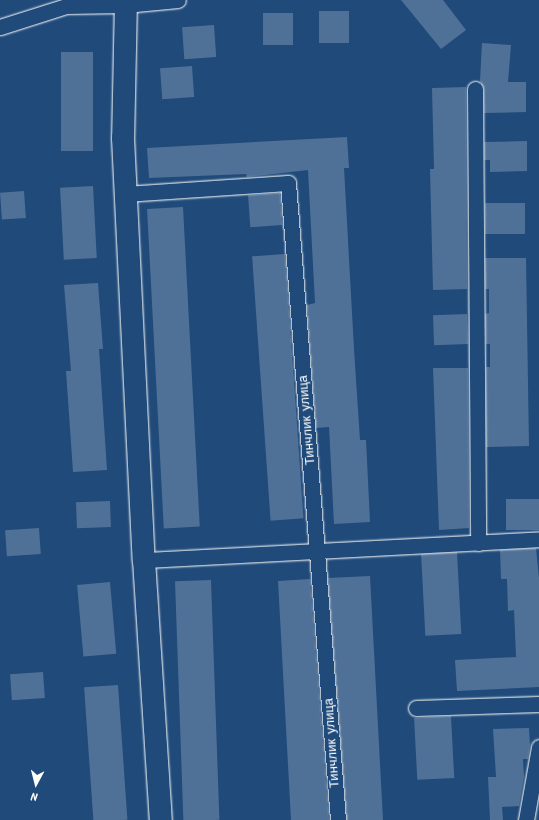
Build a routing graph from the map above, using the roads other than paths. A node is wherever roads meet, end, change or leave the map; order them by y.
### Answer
1 (178, 0) edge
2 (125, 3) edge
3 (0, 27) edge
4 (475, 89) dead end
5 (125, 194) junction
6 (539, 539) edge
7 (478, 543) junction
8 (319, 550) junction
9 (144, 560) junction
10 (539, 704) edge
11 (416, 708) dead end
12 (539, 747) edge
13 (161, 820) edge
14 (338, 820) edge
15 (526, 820) edge

1 - 2 street
2 - 3 street
2 - 5 main road
4 - 7 street
5 - 8 street, Тинчлик улица
5 - 9 main road
6 - 7 street
7 - 8 street
8 - 9 street
8 - 14 street, Тинчлик улица
9 - 13 main road
10 - 11 street
12 - 15 street

